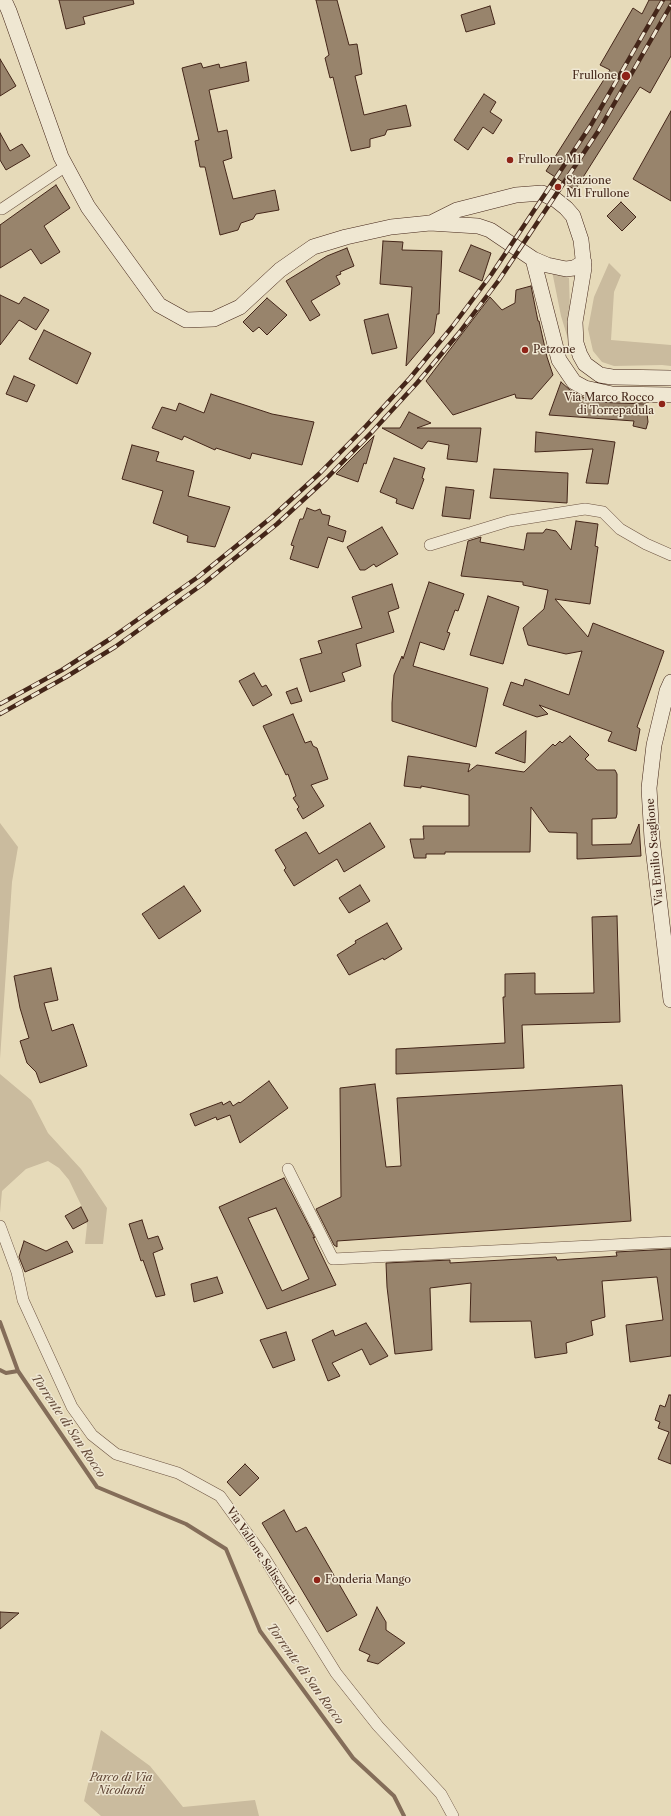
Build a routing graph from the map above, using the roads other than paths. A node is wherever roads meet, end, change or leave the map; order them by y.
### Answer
1 (4, 0) edge
2 (66, 166) junction
3 (0, 209) edge
4 (430, 223) junction
5 (533, 259) junction
6 (584, 262) junction
7 (671, 378) edge
8 (671, 395) edge
9 (430, 545) dead end
10 (671, 555) edge
11 (671, 682) edge
12 (671, 1000) edge
13 (288, 1169) dead end
14 (0, 1226) edge
15 (671, 1242) edge
16 (453, 1816) edge

1 - 2 main road
2 - 3 street
2 - 4 main road
4 - 5 main road
4 - 6 main road
5 - 6 main road
5 - 8 main road
6 - 7 main road
9 - 10 street
11 - 12 main road, Via Emilio Scaglione
13 - 15 street
14 - 16 street, Via Vallone Saliscendi

